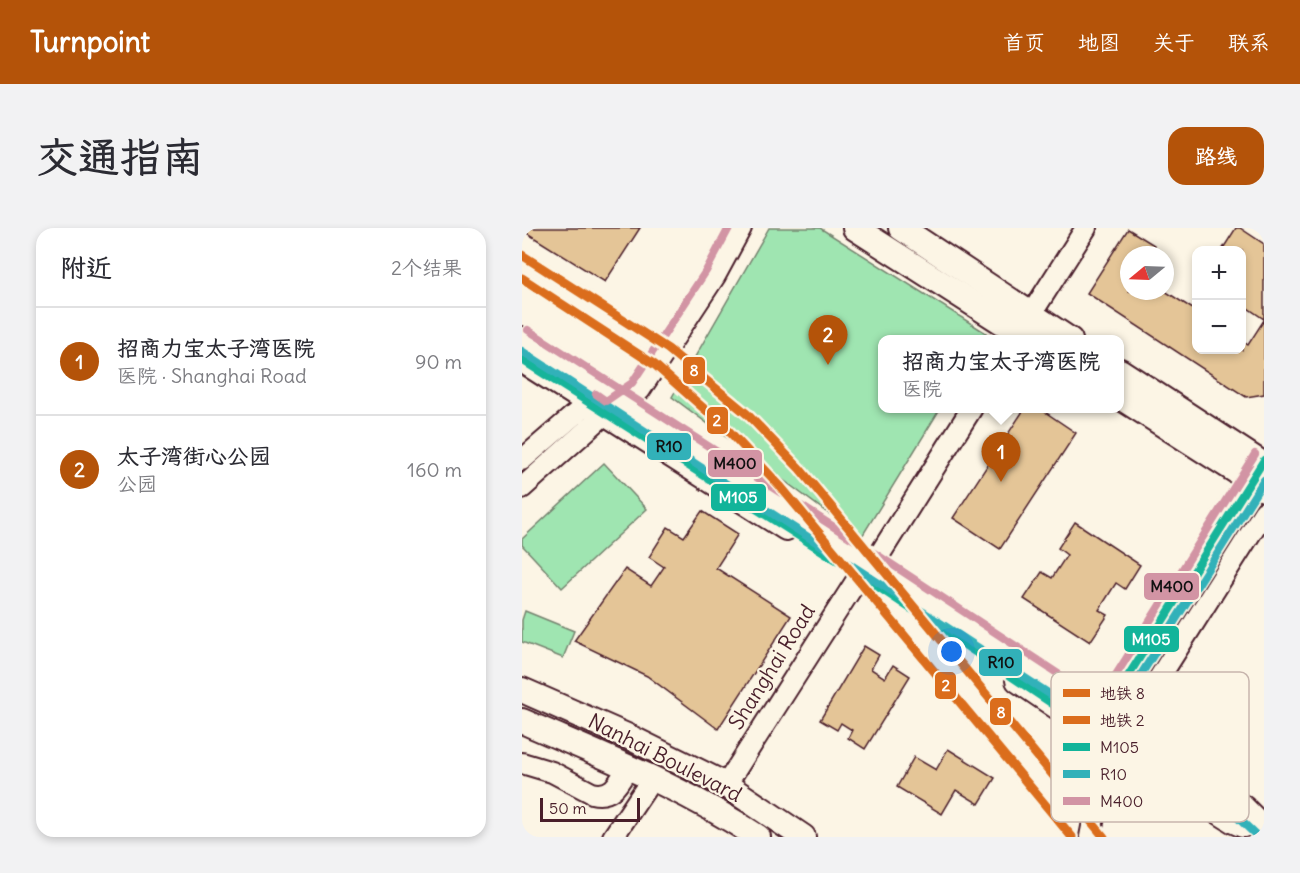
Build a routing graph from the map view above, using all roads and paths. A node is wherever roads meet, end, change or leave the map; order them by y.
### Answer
1 (741, 228) edge
2 (855, 228) edge
3 (900, 228) edge
4 (1086, 228) edge
5 (1024, 332) edge
6 (1044, 335) edge
7 (522, 339) edge
8 (522, 360) edge
9 (1124, 375) edge
10 (1124, 400) edge
11 (606, 406) junction
12 (969, 413) edge
13 (522, 460) edge
14 (1261, 472) edge
15 (522, 488) edge
16 (1264, 512) edge
17 (866, 570) junction
18 (1131, 672) edge
19 (1163, 672) edge
20 (522, 690) edge
21 (1051, 692) edge
22 (522, 721) edge
23 (522, 763) edge
24 (628, 767) junction
25 (652, 779) junction
26 (726, 785) junction
27 (1249, 815) edge
28 (1093, 822) edge
29 (1264, 831) edge
30 (613, 837) edge
31 (758, 837) edge
32 (803, 837) edge
33 (1090, 837) edge

1 - 11 street
2 - 5 main road
3 - 5 main road
4 - 5 street
5 - 6 main road
7 - 11 main road
8 - 11 main road
9 - 14 main road
10 - 14 main road
11 - 13 street
11 - 15 street
11 - 17 main road
12 - 17 street, Shanghai Road
14 - 18 street
16 - 19 street
17 - 21 main road
17 - 26 street, Shanghai Road
20 - 26 main road, Nanhai Boulevard
22 - 24 main road, Nanhai Boulevard
23 - 24 street
24 - 25 main road, Nanhai Boulevard
25 - 30 street
25 - 31 main road, Nanhai Boulevard
26 - 32 main road, Nanhai Boulevard
27 - 29 main road
28 - 33 street

